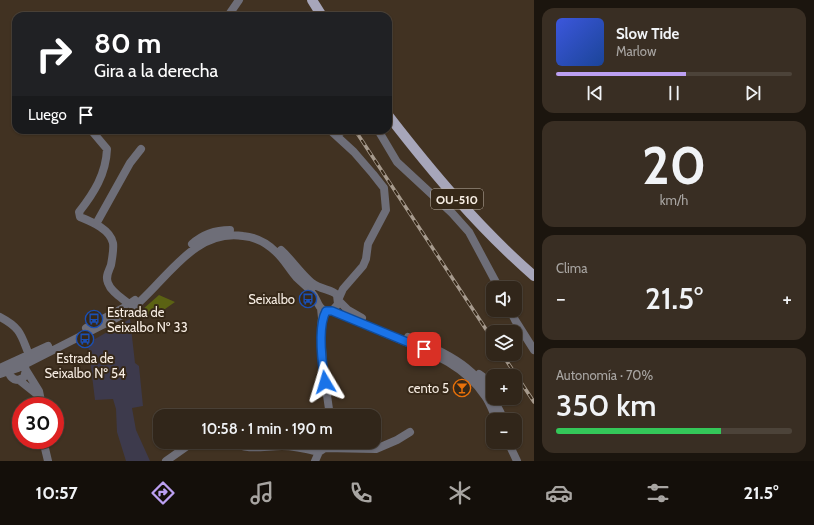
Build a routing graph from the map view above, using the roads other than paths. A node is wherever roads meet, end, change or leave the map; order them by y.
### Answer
1 (239, 0) edge
2 (312, 0) edge
3 (231, 12) edge
4 (320, 12) edge
5 (392, 120) edge
6 (94, 134) edge
7 (340, 134) edge
8 (380, 134) edge
9 (141, 149) dead end
10 (96, 224) junction
11 (534, 276) edge
12 (495, 281) edge
13 (343, 288) junction
14 (329, 291) junction
15 (339, 300) junction
16 (127, 305) junction
17 (324, 310) junction
18 (0, 317) edge
19 (514, 317) edge
20 (98, 328) junction
21 (534, 350) edge
22 (28, 356) junction
23 (446, 360) junction
24 (23, 366) junction
25 (0, 368) edge
26 (0, 374) edge
27 (13, 375) junction
28 (0, 377) edge
29 (486, 384) edge
30 (486, 385) edge
31 (40, 396) joint
32 (329, 409) edge
33 (493, 413) edge
34 (410, 432) dead end
35 (381, 447) edge
36 (45, 449) edge
37 (183, 449) edge
38 (322, 449) edge
39 (511, 449) edge
40 (517, 449) edge
41 (48, 461) edge
42 (166, 461) edge
43 (315, 461) edge
44 (517, 461) edge
45 (522, 461) edge

1 - 3 street
2 - 4 main road
5 - 11 main road, OU-510
6 - 10 street
7 - 13 street
8 - 12 street
9 - 10 street
10 - 16 street
13 - 14 street
13 - 15 street
14 - 15 street
14 - 16 street
14 - 17 street
15 - 17 street
15 - 29 street
16 - 20 street
16 - 22 street
17 - 20 street
17 - 23 street
17 - 32 street
18 - 22 street
19 - 21 street
20 - 24 street
22 - 24 street
22 - 25 street
23 - 30 street
23 - 33 street
24 - 27 street
24 - 27 street
24 - 31 street
25 - 27 street
26 - 27 street
27 - 28 street
27 - 31 street
34 - 35 street
36 - 41 street
37 - 42 street
38 - 43 street
39 - 44 street
40 - 45 street

